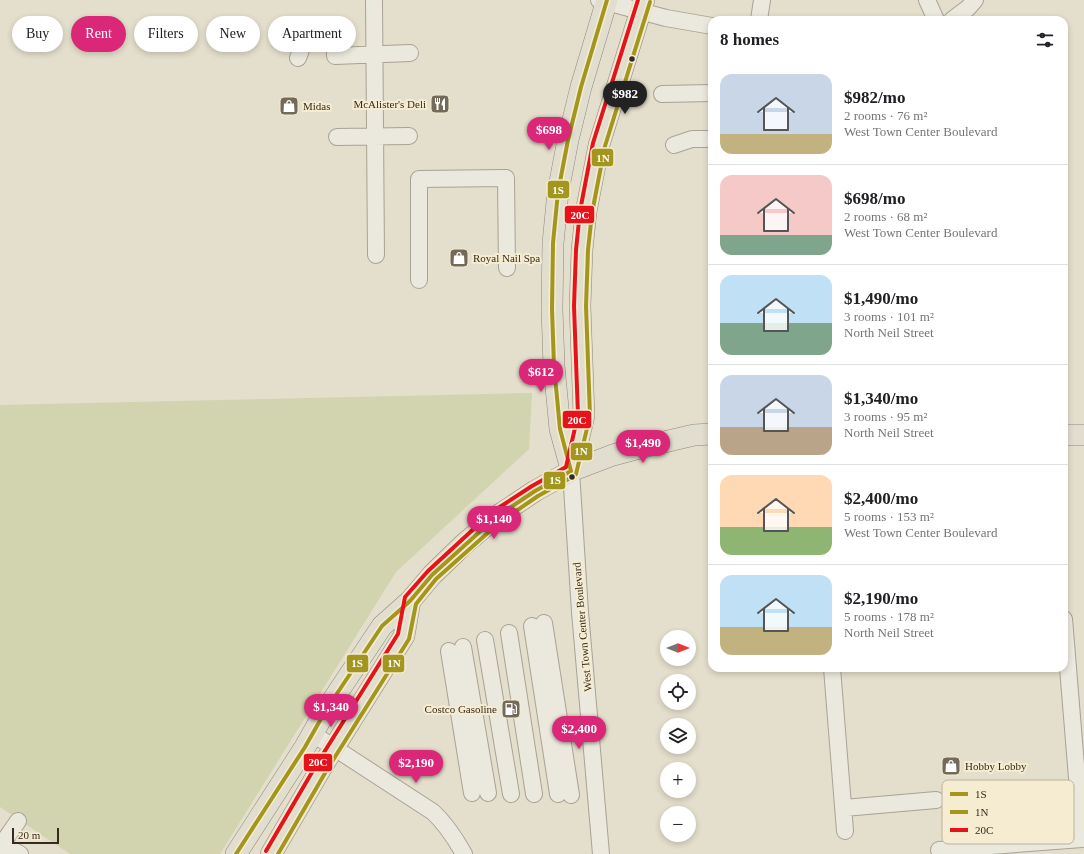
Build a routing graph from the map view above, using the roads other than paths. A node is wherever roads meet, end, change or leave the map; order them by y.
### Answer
1 (374, 0) edge
2 (762, 0) edge
3 (927, 0) edge
4 (975, 0) edge
5 (604, 1) edge
6 (642, 6) edge
7 (760, 16) edge
8 (934, 16) edge
9 (957, 16) edge
10 (708, 25) edge
11 (410, 53) dead end
12 (374, 54) junction
13 (298, 58) dead end
14 (708, 93) edge
15 (662, 94) dead end
16 (375, 136) junction
17 (409, 136) dead end
18 (337, 137) dead end
19 (708, 139) edge
20 (674, 145) dead end
21 (376, 254) dead end
22 (507, 268) dead end
23 (419, 280) dead end
24 (708, 434) edge
25 (1068, 435) edge
26 (1084, 435) edge
27 (571, 471) junction
28 (410, 601) junction
29 (538, 624) dead end
30 (509, 633) dead end
31 (485, 640) dead end
32 (456, 649) dead end
33 (1068, 668) edge
34 (832, 672) edge
35 (313, 734) junction
36 (334, 747) junction
37 (480, 793) dead end
38 (511, 794) dead end
39 (534, 794) dead end
40 (564, 795) dead end
41 (936, 800) dead end
42 (844, 808) junction
43 (18, 821) dead end
44 (845, 831) dead end
45 (1074, 840) edge
46 (1017, 844) edge
47 (1, 846) edge
48 (939, 850) dead end
49 (20, 854) edge
50 (236, 854) edge
51 (271, 854) edge
52 (464, 854) edge
53 (601, 854) edge

1 - 12 street
2 - 7 street
3 - 8 street
4 - 9 street
5 - 6 street
5 - 27 main road, West Town Center Boulevard
6 - 10 street
6 - 27 main road, West Town Center Boulevard
11 - 12 street
12 - 13 street
12 - 16 street
14 - 15 street
16 - 17 street
16 - 18 street
16 - 21 street
19 - 20 street
22 - 23 street
24 - 27 main road
25 - 26 main road
27 - 28 main road
27 - 53 street, West Town Center Boulevard
28 - 35 main road
28 - 36 main road
29 - 40 street
30 - 39 street
31 - 38 street
32 - 37 street
33 - 45 street
34 - 42 street
35 - 36 street
35 - 50 main road
36 - 51 main road
36 - 52 street
41 - 42 street
42 - 44 street
43 - 47 street
46 - 48 street
47 - 49 street

